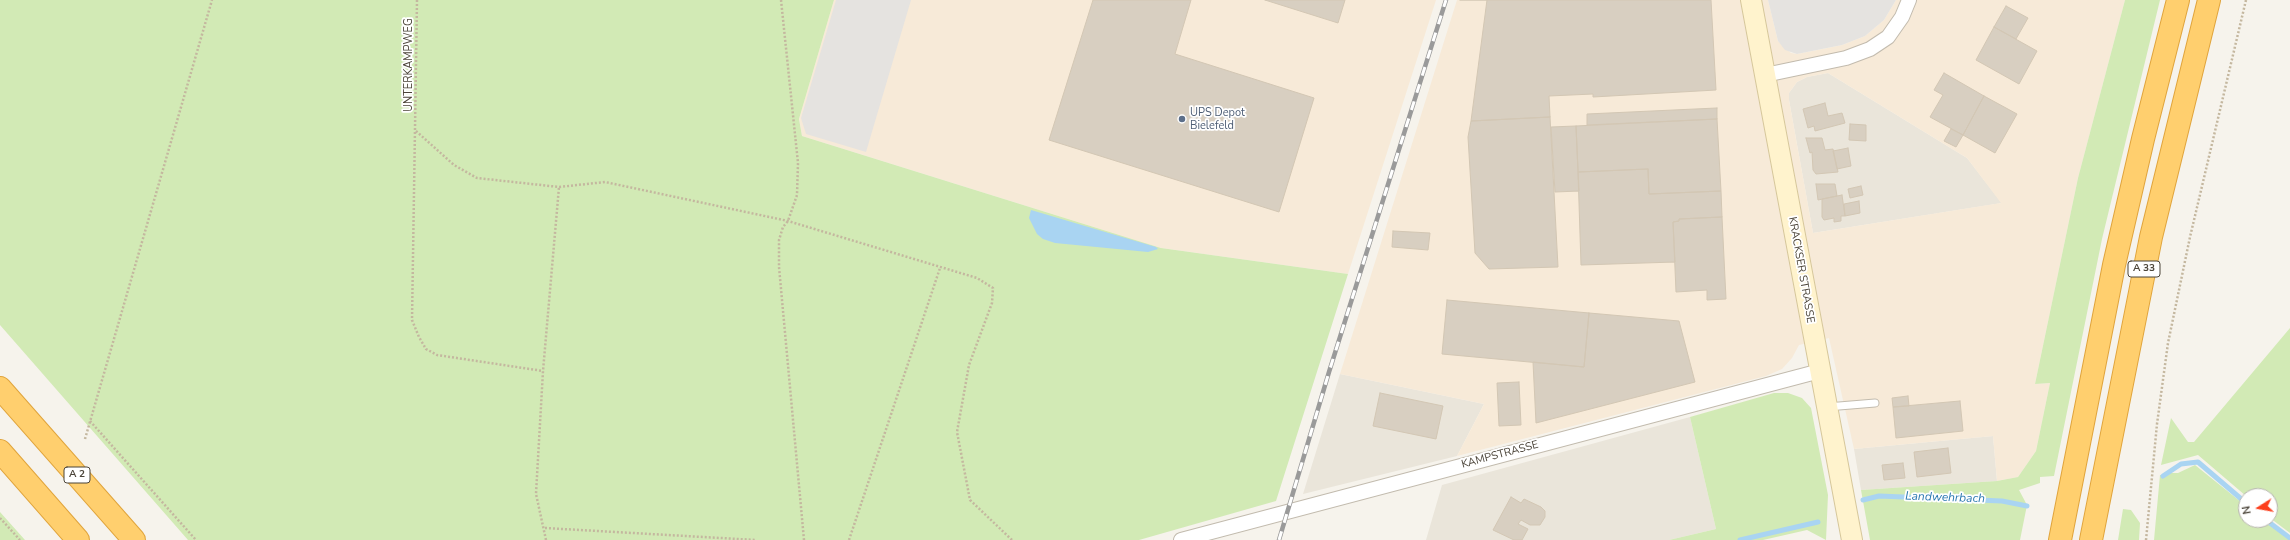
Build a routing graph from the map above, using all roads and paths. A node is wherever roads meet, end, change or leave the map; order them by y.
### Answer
1 (212, 0) edge
2 (417, 0) edge
3 (780, 0) edge
4 (1751, 0) edge
5 (1909, 0) edge
6 (2178, 0) edge
7 (2209, 0) edge
8 (2246, 0) edge
9 (1765, 75) junction
10 (416, 131) junction
11 (559, 187) junction
12 (788, 221) junction
13 (940, 268) junction
14 (543, 371) junction
15 (1820, 371) junction
16 (0, 388) edge
17 (1875, 402) dead end
18 (1827, 407) junction
19 (90, 421) junction
20 (85, 439) dead end
21 (0, 451) edge
22 (0, 518) edge
23 (545, 528) junction
24 (20, 540) edge
25 (78, 540) edge
26 (134, 540) edge
27 (196, 540) edge
28 (546, 540) edge
29 (756, 540) edge
30 (804, 540) edge
31 (849, 540) edge
32 (1012, 540) edge
33 (1181, 540) edge
34 (1852, 540) edge
35 (2060, 540) edge
36 (2091, 540) edge
37 (2146, 540) edge

1 - 19 path
2 - 10 path, UNTERKAMPWEG
3 - 12 path
4 - 9 street, KRACKSER STRASSE
5 - 9 street
6 - 35 highway, A 33
7 - 36 highway, A 33
8 - 37 path
9 - 15 street, KRACKSER STRASSE
10 - 11 path
10 - 14 path, UNTERKAMPWEG
11 - 12 path
11 - 14 path
12 - 13 path
12 - 30 path
13 - 31 path
13 - 32 path
14 - 23 path
15 - 18 street, KRACKSER STRASSE
15 - 33 street, KAMPSTRASSE
16 - 26 highway, A 2
17 - 18 lane
18 - 34 street, KRACKSER STRASSE
19 - 20 path
19 - 27 path
21 - 25 highway
22 - 24 path
23 - 28 path
23 - 29 path

